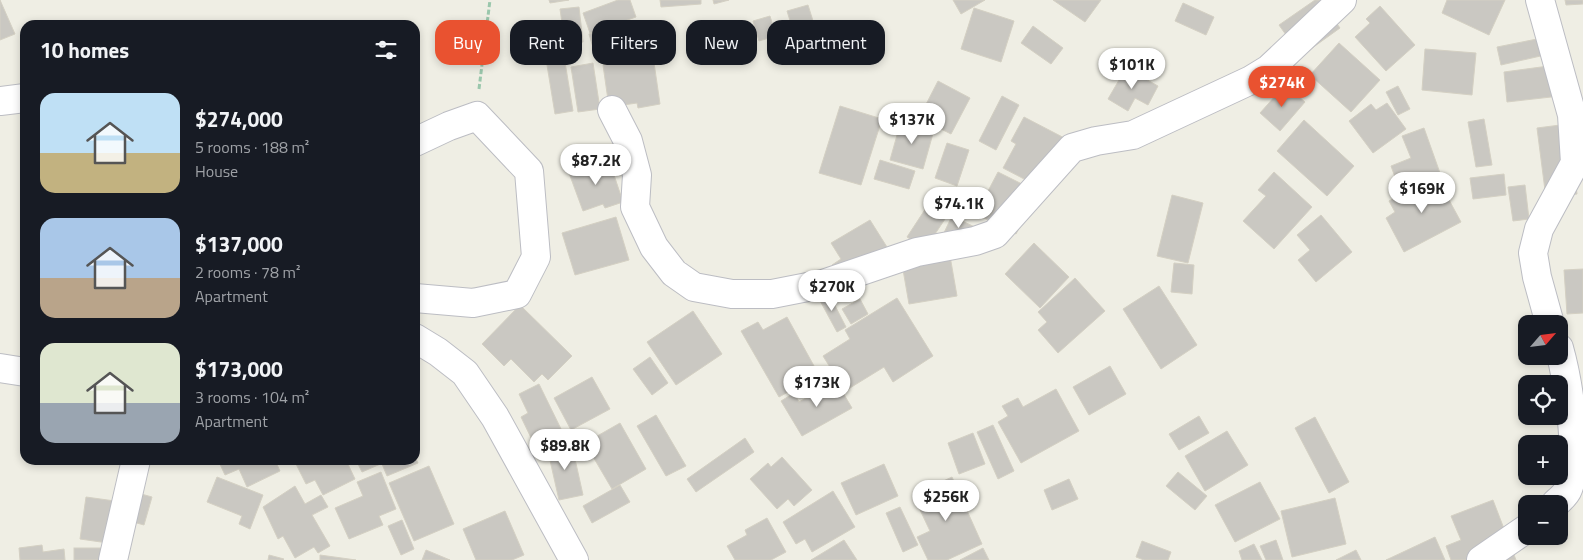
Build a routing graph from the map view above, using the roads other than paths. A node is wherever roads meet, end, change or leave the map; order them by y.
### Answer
1 (1342, 0) edge
2 (1540, 0) edge
3 (20, 99) edge
4 (0, 101) edge
5 (612, 110) dead end
6 (420, 140) edge
7 (420, 298) edge
8 (1548, 315) edge
9 (420, 341) edge
10 (1562, 365) edge
11 (0, 368) edge
12 (20, 371) edge
13 (135, 465) edge
14 (1564, 495) edge
15 (1518, 535) edge
16 (113, 560) edge
17 (574, 560) edge
18 (1481, 560) edge

1 - 5 street
2 - 8 street
3 - 4 street
6 - 7 street
9 - 17 street
10 - 14 street
11 - 12 street
13 - 16 street
15 - 18 street

